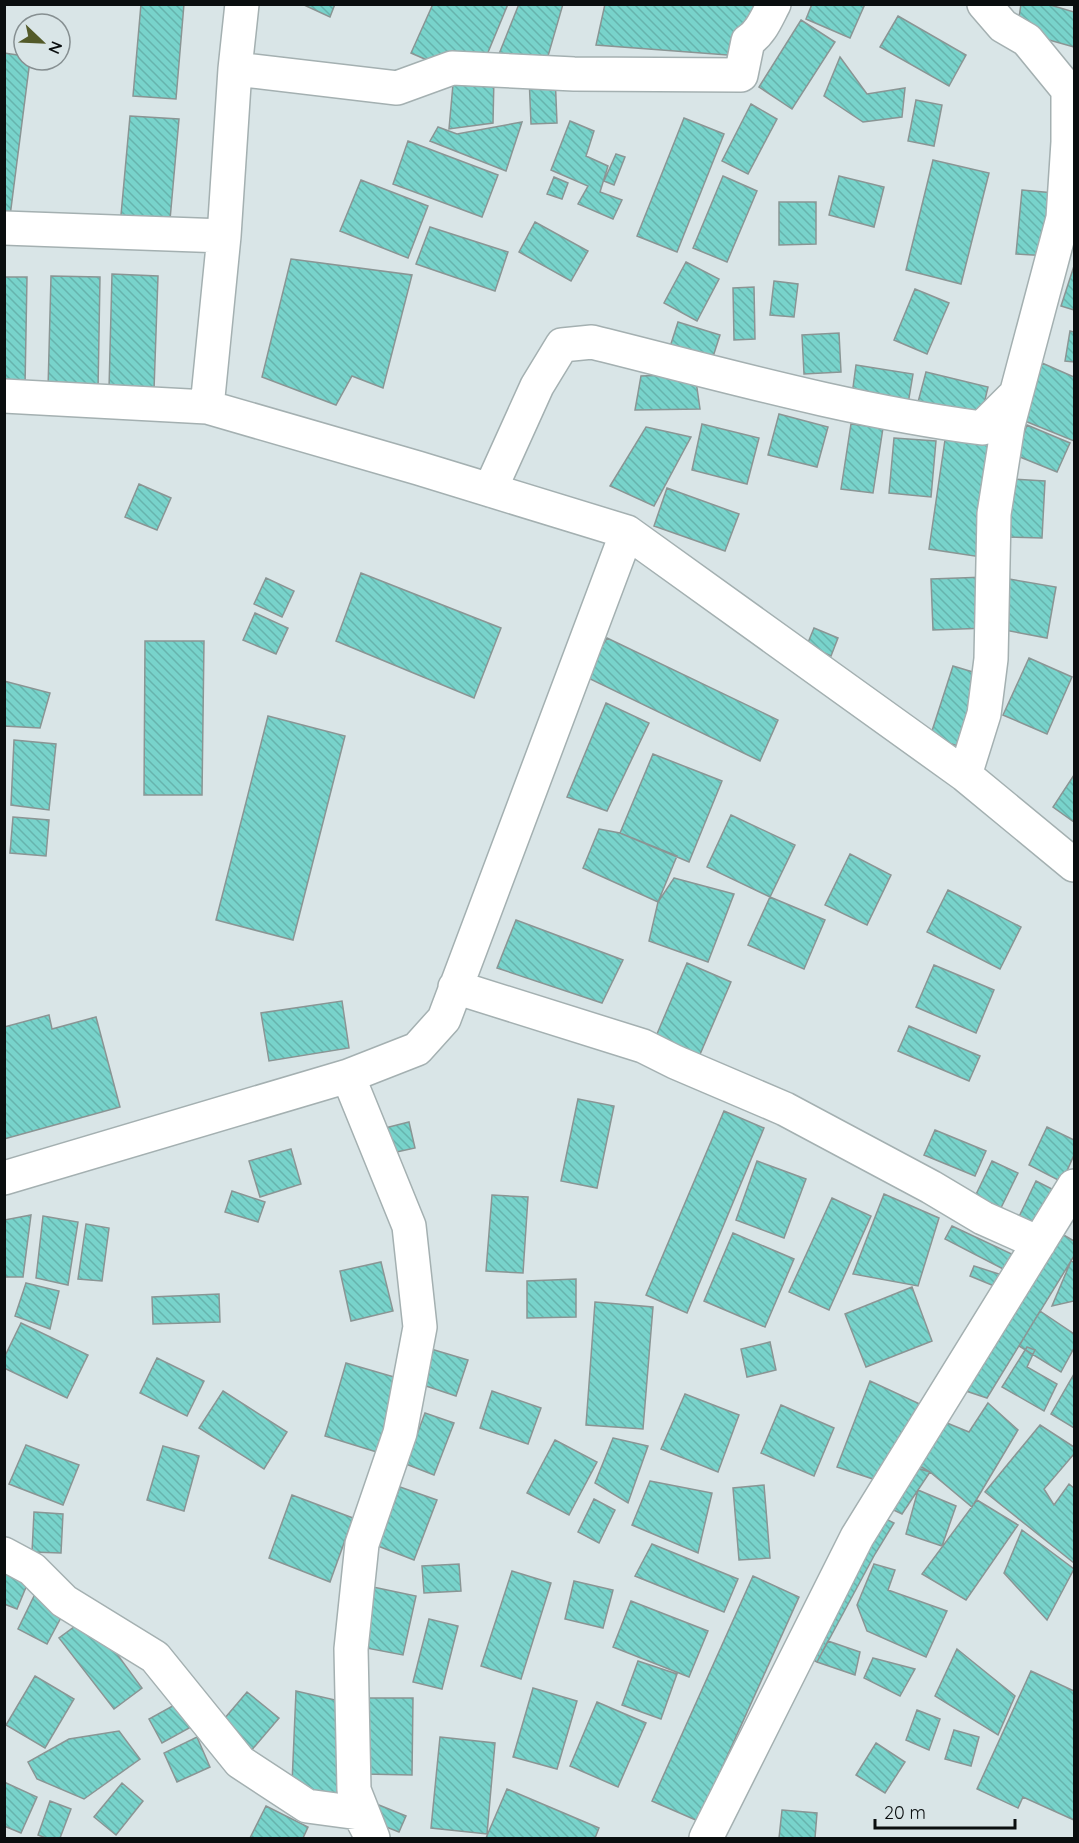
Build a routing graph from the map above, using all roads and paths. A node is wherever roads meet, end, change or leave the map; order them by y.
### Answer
1 (242, 4) edge
2 (774, 4) edge
3 (984, 4) edge
4 (235, 69) junction
5 (1071, 90) edge
6 (4, 228) edge
7 (224, 236) junction
8 (1016, 394) junction
9 (4, 396) edge
10 (207, 407) junction
11 (490, 490) junction
12 (627, 532) junction
13 (965, 775) junction
14 (1074, 865) edge
15 (455, 987) junction
16 (348, 1076) junction
17 (4, 1178) edge
18 (1074, 1186) edge
19 (1039, 1243) junction
20 (4, 1554) edge
21 (372, 1837) edge
22 (706, 1839) edge

1 - 4 street
2 - 4 street
3 - 5 street
4 - 7 street
5 - 8 street
6 - 7 street
7 - 10 street
8 - 11 street
8 - 13 street
9 - 10 street
10 - 11 street
11 - 12 street
12 - 13 street
12 - 15 street
13 - 14 street
15 - 16 street
15 - 19 street
16 - 17 street
16 - 21 street
18 - 19 street
19 - 22 street
20 - 21 street

